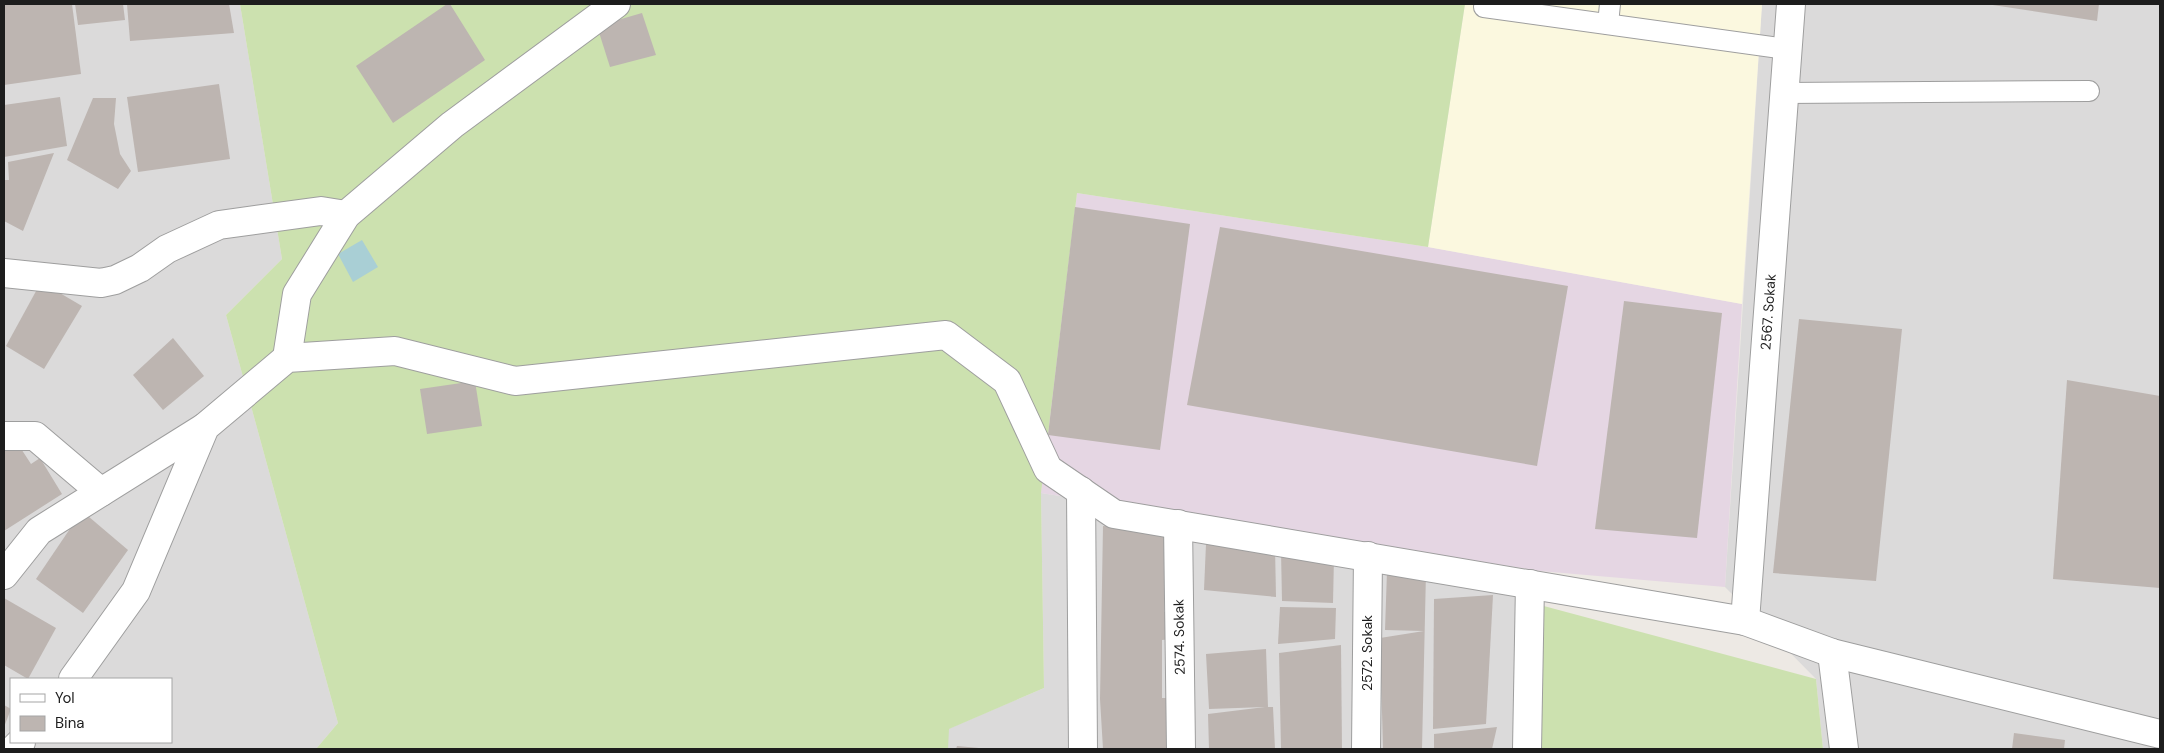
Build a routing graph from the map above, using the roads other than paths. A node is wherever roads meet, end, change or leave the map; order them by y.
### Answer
1 (616, 4) edge
2 (1610, 4) edge
3 (1791, 4) edge
4 (1484, 7) dead end
5 (1608, 24) junction
6 (1787, 49) junction
7 (2089, 91) dead end
8 (1784, 93) junction
9 (346, 216) junction
10 (4, 273) edge
11 (287, 358) junction
12 (205, 427) junction
13 (4, 436) edge
14 (1081, 491) junction
15 (101, 492) junction
16 (1178, 524) junction
17 (1368, 556) junction
18 (4, 575) edge
19 (1530, 584) junction
20 (1745, 621) junction
21 (1832, 653) junction
22 (74, 678) edge
23 (2160, 734) edge
24 (1083, 749) edge
25 (1181, 749) edge
26 (1366, 749) edge
27 (1527, 749) edge
28 (1844, 749) edge

1 - 9 street
2 - 5 lane
3 - 6 street, 2567. Sokak
4 - 5 lane
5 - 6 lane
6 - 8 street, 2567. Sokak
7 - 8 lane
8 - 20 street, 2567. Sokak
9 - 10 street
9 - 11 street
11 - 12 street
11 - 14 street
12 - 15 street
12 - 22 street
13 - 15 street
14 - 16 street
14 - 24 street
15 - 18 street
16 - 17 street
16 - 25 street, 2574. Sokak
17 - 19 street
17 - 26 street, 2572. Sokak
19 - 20 street
19 - 27 street
20 - 21 street
21 - 23 street
21 - 28 street

